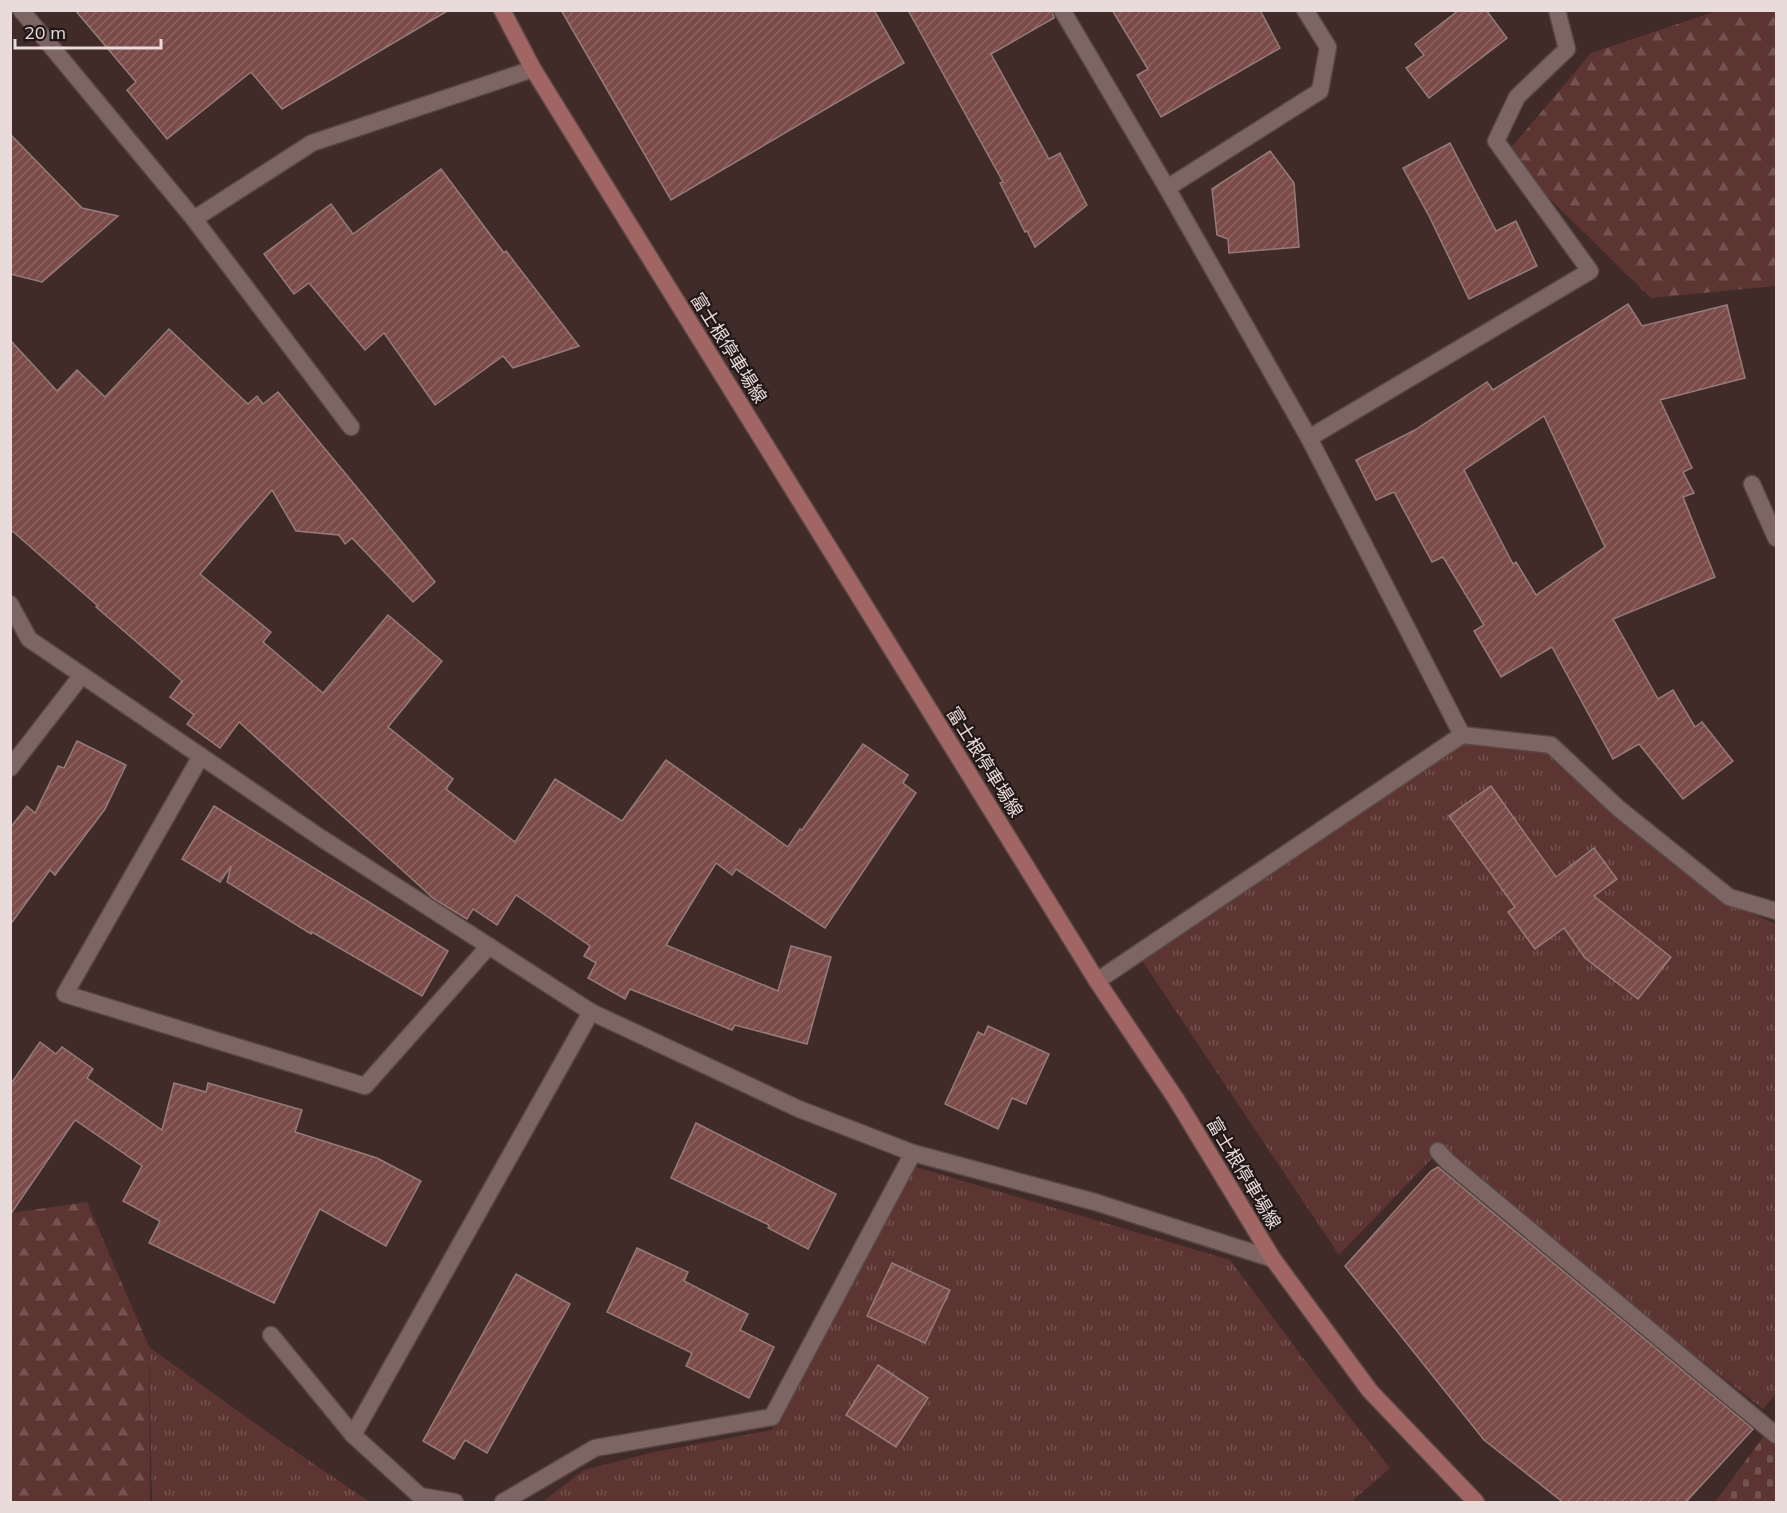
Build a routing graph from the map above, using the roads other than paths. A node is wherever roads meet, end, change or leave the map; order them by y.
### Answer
1 (21, 10) edge
2 (502, 10) edge
3 (1062, 10) edge
4 (1305, 10) edge
5 (1557, 10) edge
6 (533, 69) junction
7 (1167, 188) junction
8 (194, 219) junction
9 (351, 427) dead end
10 (1309, 438) junction
11 (1752, 484) dead end
12 (1776, 538) edge
13 (10, 604) edge
14 (82, 675) junction
15 (1462, 735) junction
16 (201, 756) junction
17 (10, 768) edge
18 (1776, 911) edge
19 (489, 946) junction
20 (1097, 981) junction
21 (591, 1012) junction
22 (1438, 1151) dead end
23 (913, 1153) junction
24 (1273, 1259) junction
25 (271, 1335) dead end
26 (353, 1435) junction
27 (1776, 1435) edge
28 (455, 1503) edge
29 (503, 1503) edge
30 (1476, 1503) edge

1 - 8 street
2 - 6 main road, 富士根停車場線
3 - 7 street
4 - 7 street
5 - 10 street
6 - 8 street
6 - 20 main road, 富士根停車場線
7 - 10 street
8 - 9 street
10 - 15 street
11 - 12 street
13 - 14 street
14 - 16 street
14 - 17 street
15 - 18 street
15 - 20 street
16 - 19 street
16 - 19 street
19 - 21 street
20 - 24 main road, 富士根停車場線
21 - 23 street
21 - 26 street
22 - 27 street
23 - 24 street
23 - 29 street
24 - 30 main road, 富士根停車場線
25 - 26 street
26 - 28 street

